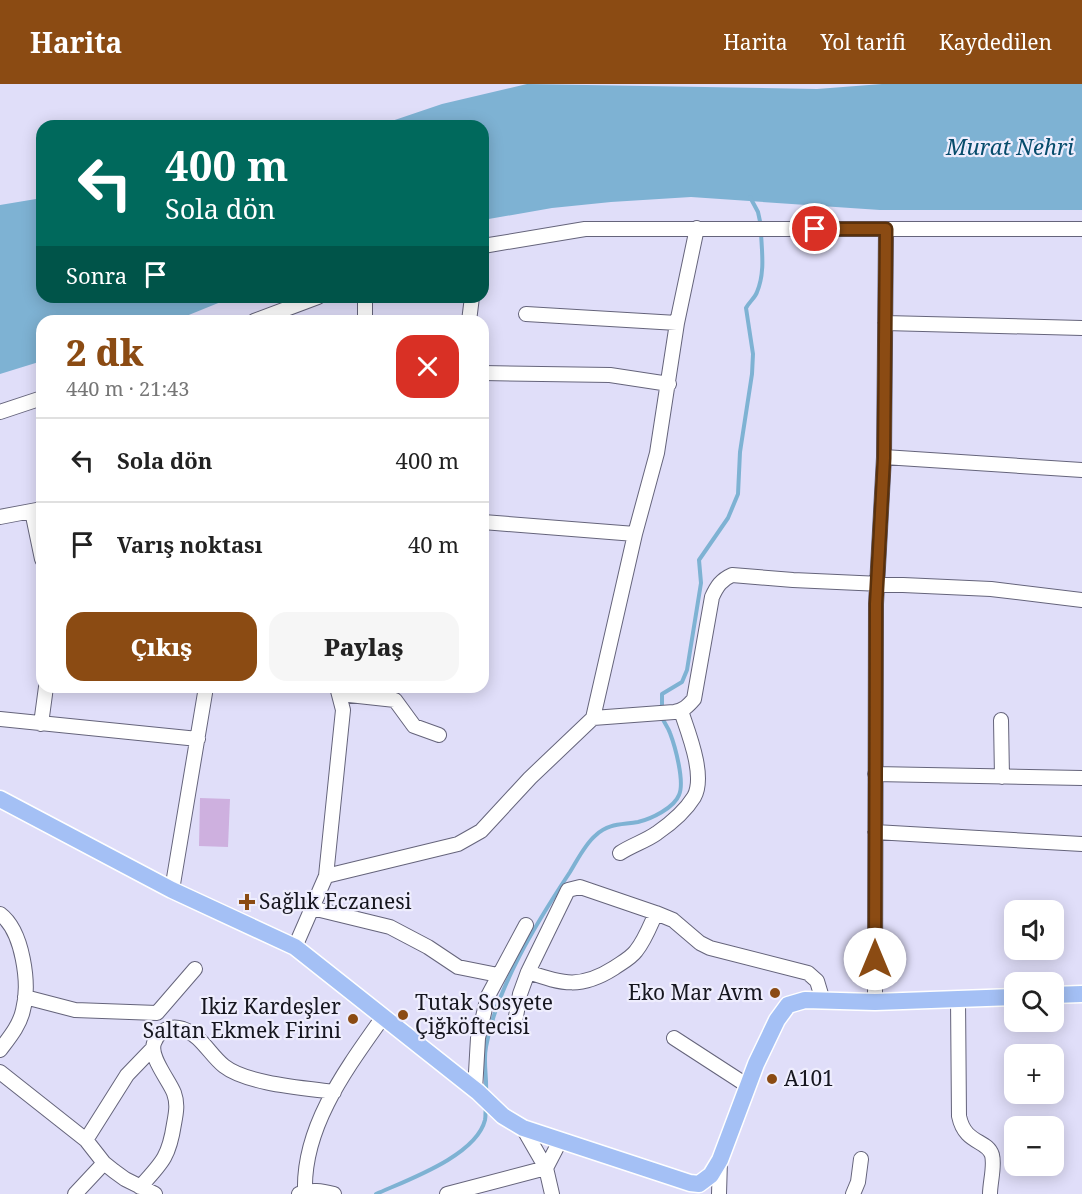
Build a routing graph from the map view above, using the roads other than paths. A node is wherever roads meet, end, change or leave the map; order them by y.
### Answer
1 (697, 228) junction
2 (886, 229) junction
3 (1082, 229) edge
4 (489, 245) edge
5 (302, 303) edge
6 (526, 314) dead end
7 (270, 315) edge
8 (677, 323) junction
9 (885, 323) junction
10 (1082, 328) edge
11 (489, 373) edge
12 (669, 384) junction
13 (36, 400) edge
14 (0, 412) edge
15 (884, 458) junction
16 (1082, 470) edge
17 (36, 510) edge
18 (0, 517) edge
19 (489, 522) edge
20 (635, 534) junction
21 (878, 583) junction
22 (1082, 600) edge
23 (45, 693) edge
24 (205, 693) edge
25 (340, 693) edge
26 (356, 693) edge
27 (677, 712) junction
28 (593, 718) junction
29 (0, 719) edge
30 (1001, 720) dead end
31 (41, 724) junction
32 (440, 735) dead end
33 (198, 739) junction
34 (875, 774) junction
35 (1002, 777) junction
36 (1082, 778) edge
37 (2, 805) edge
38 (875, 832) junction
39 (1082, 843) edge
40 (620, 853) dead end
41 (326, 876) junction
42 (172, 890) junction
43 (312, 908) junction
44 (656, 913) junction
45 (0, 914) edge
46 (526, 925) dead end
47 (295, 947) junction
48 (195, 969) dead end
49 (528, 972) junction
50 (498, 975) junction
51 (1082, 994) edge
52 (1064, 995) edge
53 (25, 997) junction
54 (1004, 997) edge
55 (958, 999) junction
56 (823, 1001) junction
57 (875, 1002) junction
58 (157, 1014) junction
59 (383, 1017) junction
60 (515, 1022) dead end
61 (165, 1029) junction
62 (674, 1038) dead end
63 (153, 1048) junction
64 (0, 1050) edge
65 (0, 1072) edge
66 (748, 1086) junction
67 (477, 1091) junction
68 (334, 1092) junction
69 (523, 1128) junction
70 (86, 1140) junction
71 (560, 1141) junction
72 (861, 1159) dead end
73 (720, 1160) junction
74 (104, 1163) junction
75 (546, 1168) junction
76 (140, 1187) junction
77 (702, 1191) edge
78 (302, 1193) edge
79 (75, 1194) edge
80 (155, 1194) edge
81 (334, 1194) edge
82 (447, 1194) edge
83 (552, 1194) edge
84 (719, 1194) edge
85 (853, 1194) edge
86 (990, 1194) edge

1 - 2 street
1 - 4 street
1 - 8 street
2 - 3 street
2 - 9 street
5 - 7 street
6 - 8 street
8 - 12 street
9 - 10 street
9 - 15 street
11 - 12 street
12 - 20 street
13 - 14 street
15 - 16 street
15 - 21 street
17 - 18 street
19 - 20 street
20 - 28 street
21 - 22 street
21 - 27 street
21 - 34 street
23 - 31 street
24 - 33 street
25 - 41 street
26 - 32 street
27 - 28 street
27 - 40 street
28 - 41 street
29 - 31 street
30 - 35 street
31 - 33 street
33 - 42 street
34 - 35 street
34 - 38 street
35 - 36 street
37 - 42 main road
38 - 39 street
38 - 57 street
41 - 43 street
42 - 47 main road
43 - 47 street
43 - 50 street
44 - 49 street
44 - 49 street
44 - 56 street
45 - 53 street
46 - 50 street
47 - 59 main road
48 - 58 street
49 - 60 street
50 - 67 street
51 - 52 main road
53 - 58 street
53 - 64 street
54 - 55 main road
55 - 57 main road
55 - 86 street
56 - 57 main road
56 - 66 main road
58 - 61 street
59 - 67 main road
59 - 68 street
61 - 63 street
61 - 68 street
62 - 66 street
63 - 70 street
63 - 76 street
65 - 70 street
66 - 73 main road
67 - 69 main road
68 - 78 street
69 - 71 main road
69 - 75 street
70 - 74 street
71 - 75 street
71 - 77 main road
72 - 85 street
73 - 77 main road
73 - 84 street
74 - 76 street
74 - 79 street
75 - 82 street
75 - 83 street
76 - 80 street
78 - 81 street

